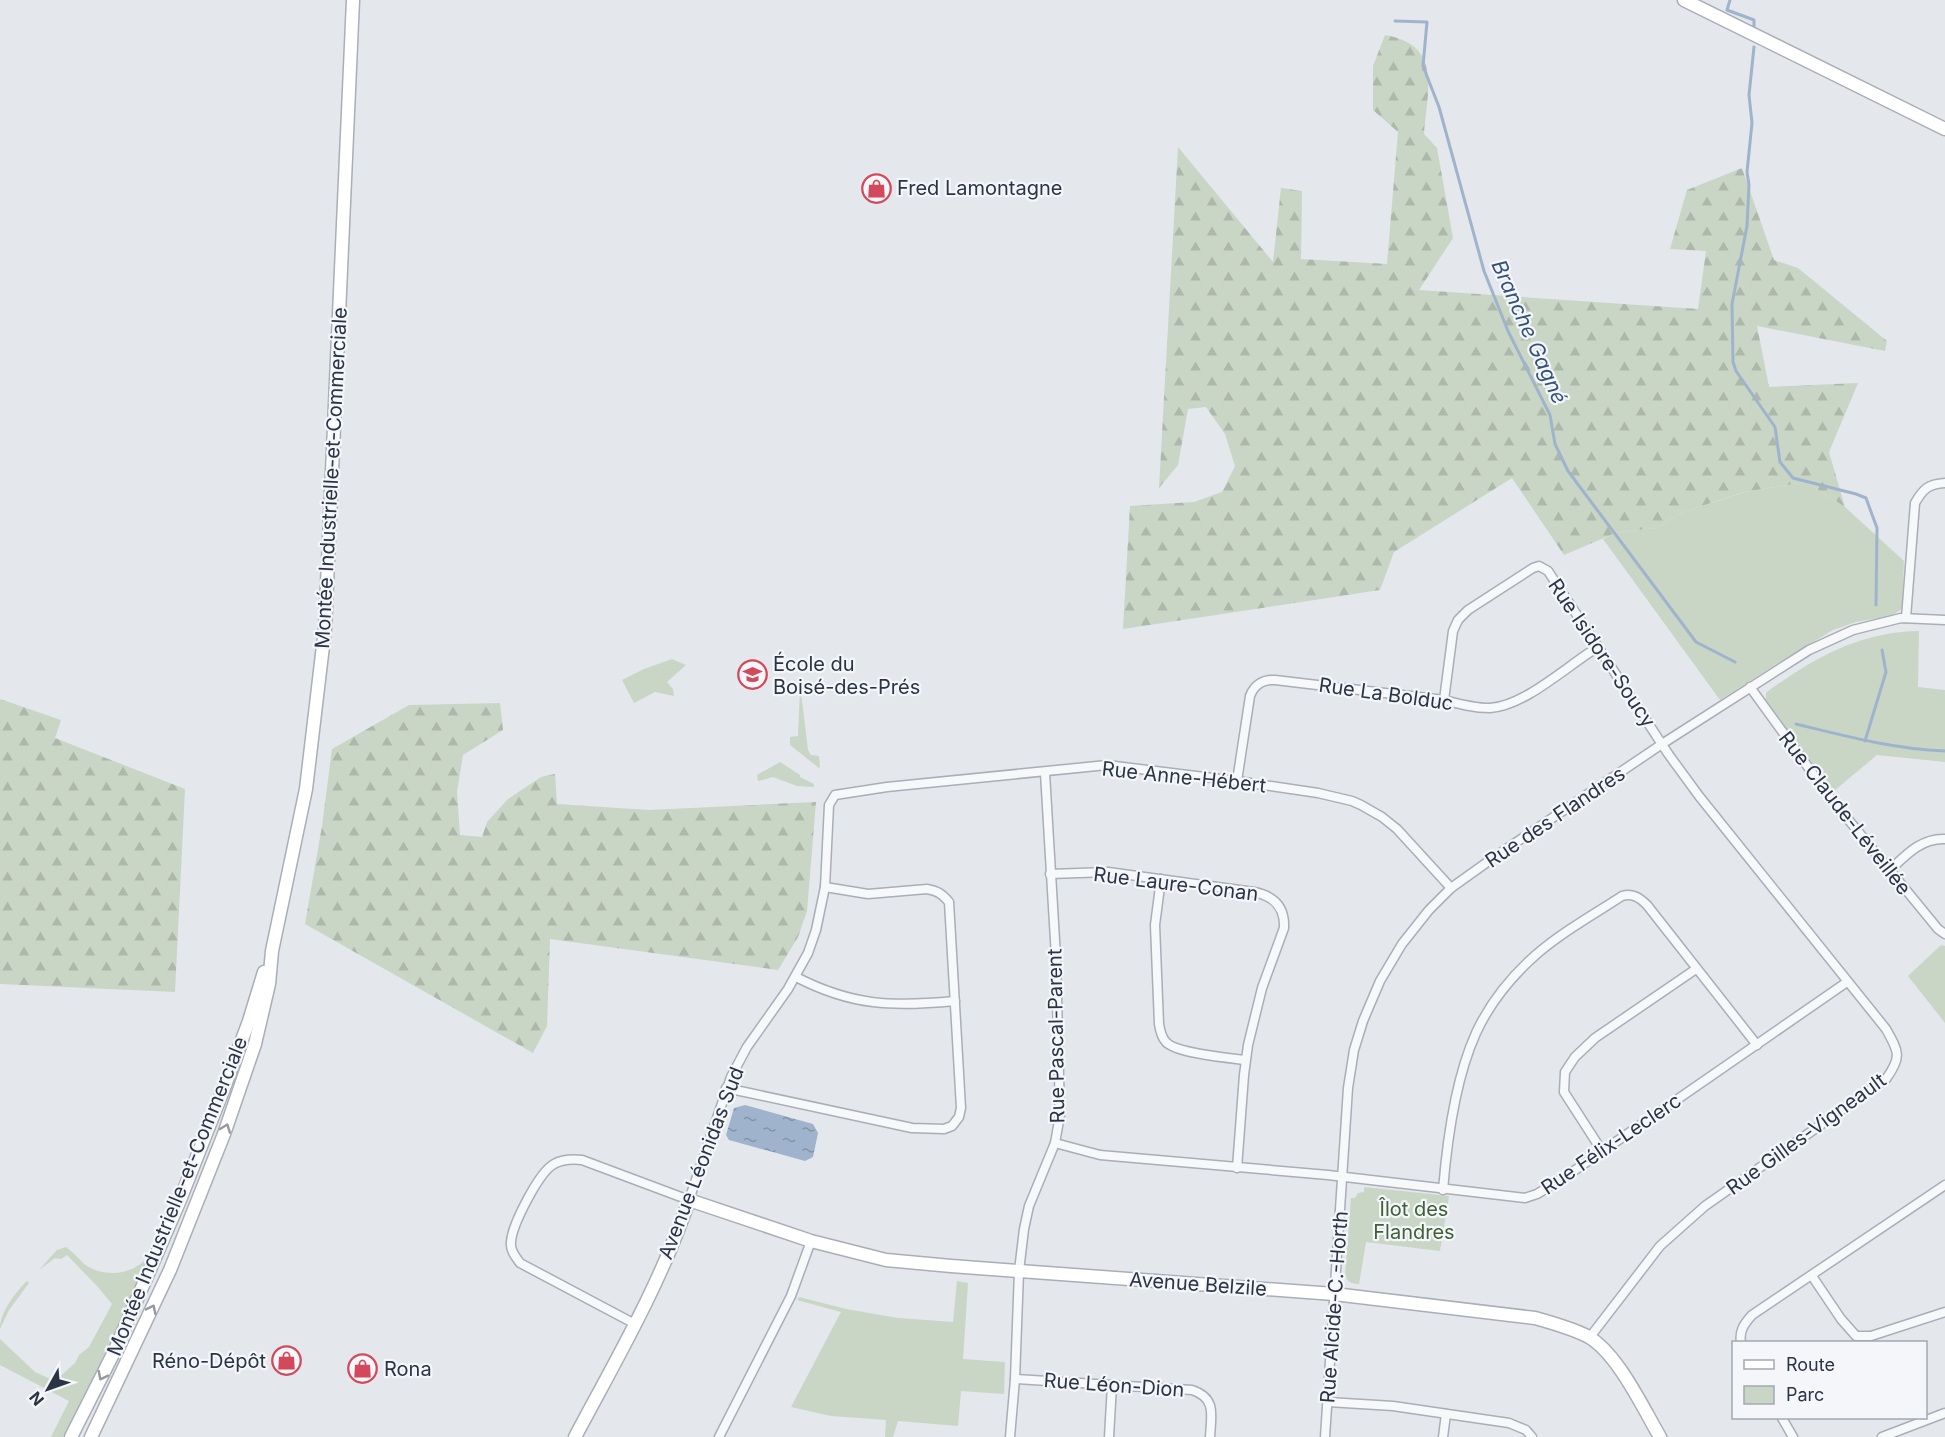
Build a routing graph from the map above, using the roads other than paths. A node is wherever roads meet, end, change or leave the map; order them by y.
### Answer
1 (353, 0) edge
2 (1684, 0) edge
3 (1945, 129) edge
4 (1945, 483) edge
5 (1906, 618) junction
6 (1945, 620) edge
7 (1598, 647) junction
8 (1750, 687) junction
9 (1444, 700) junction
10 (1662, 744) junction
11 (1045, 773) junction
12 (1237, 781) junction
13 (846, 793) joint
14 (1945, 839) edge
15 (1890, 870) junction
16 (1050, 874) junction
17 (1161, 879) junction
18 (825, 887) junction
19 (1451, 888) junction
20 (1945, 934) edge
21 (272, 951) junction
22 (1696, 969) junction
23 (795, 977) junction
24 (1847, 982) junction
25 (955, 1001) junction
26 (1757, 1045) junction
27 (1245, 1060) junction
28 (726, 1088) junction
29 (1055, 1143) junction
30 (1602, 1151) junction
31 (1237, 1168) junction
32 (1342, 1178) junction
33 (1945, 1185) edge
34 (1443, 1190) junction
35 (688, 1200) junction
36 (811, 1241) junction
37 (1019, 1271) junction
38 (1812, 1276) junction
39 (1334, 1294) junction
40 (1945, 1311) edge
41 (634, 1324) junction
42 (1590, 1337) junction
43 (1741, 1341) edge
44 (1015, 1379) junction
45 (1112, 1385) junction
46 (1328, 1402) junction
47 (1945, 1413) edge
48 (1446, 1414) junction
49 (1783, 1419) edge
50 (71, 1437) edge
51 (90, 1437) edge
52 (575, 1437) edge
53 (719, 1437) edge
54 (1010, 1437) edge
55 (1109, 1437) edge
56 (1210, 1437) edge
57 (1325, 1437) edge
58 (1443, 1437) edge
59 (1532, 1437) edge
60 (1660, 1437) edge
61 (1793, 1437) edge
62 (1882, 1437) edge

1 - 21 main road, Montée Industrielle-et-Commerciale
2 - 3 main road
4 - 5 street
5 - 6 street, Rue des Flandres
5 - 8 street, Rue des Flandres
7 - 9 street, Rue La Bolduc
7 - 9 street, Rue Isidore-Soucy
7 - 10 street, Rue Isidore-Soucy
8 - 10 street, Rue des Flandres
8 - 15 street, Rue Claude-Léveillée
9 - 12 street, Rue La Bolduc
10 - 19 street, Rue des Flandres
10 - 24 street, Rue Gilles-Vigneault
11 - 12 street, Rue Anne-Hébert
11 - 13 street, Rue Anne-Hébert
11 - 16 street, Rue Pascal-Parent
12 - 19 street, Rue Anne-Hébert
13 - 18 street, Avenue Léonidas Sud
14 - 15 street
15 - 20 street, Rue Claude-Léveillée
16 - 17 street, Rue Laure-Conan
16 - 29 street, Rue Pascal-Parent
17 - 27 street
17 - 27 street, Rue Laure-Conan
18 - 23 street, Avenue Léonidas Sud
18 - 25 street
19 - 32 street, Rue des Flandres
21 -> 50 main road, Montée Industrielle-et-Commerciale
51 -> 21 main road, Montée Industrielle-et-Commerciale
22 - 26 street
22 - 30 street
22 - 34 street
23 - 25 street
23 - 28 street, Avenue Léonidas Sud
24 - 26 street, Rue Félix-Leclerc
24 - 42 street, Rue Gilles-Vigneault
25 - 28 street
26 - 30 street, Rue Félix-Leclerc
27 - 31 street, Rue Laure-Conan
28 - 35 street, Avenue Léonidas Sud
29 - 31 street, Rue Félix-Leclerc
29 - 37 street, Rue Pascal-Parent
30 - 34 street, Rue Félix-Leclerc
31 - 32 street, Rue Félix-Leclerc
32 - 34 street, Rue Félix-Leclerc
32 - 39 street, Rue Alcide-C.-Horth
33 - 38 street
35 - 36 main road, Avenue Belzile
35 - 41 main road, Avenue Léonidas Sud
35 - 41 street
36 - 37 main road, Avenue Belzile
36 - 53 street
37 - 39 main road, Avenue Belzile
37 - 44 street, Rue Pascal-Parent
38 - 40 street
38 - 43 street
39 - 42 main road, Avenue Belzile
39 - 46 street, Rue Alcide-C.-Horth
41 - 52 main road, Avenue Léonidas Sud
42 - 60 main road, Avenue Belzile
44 - 45 street, Rue Léon-Dion
44 - 54 street, Rue Pascal-Parent
45 - 55 street
45 - 56 street, Rue Léon-Dion
46 - 48 street
46 - 57 street, Rue Alcide-C.-Horth
47 - 62 street
48 - 58 street
48 - 59 street
49 - 61 street

